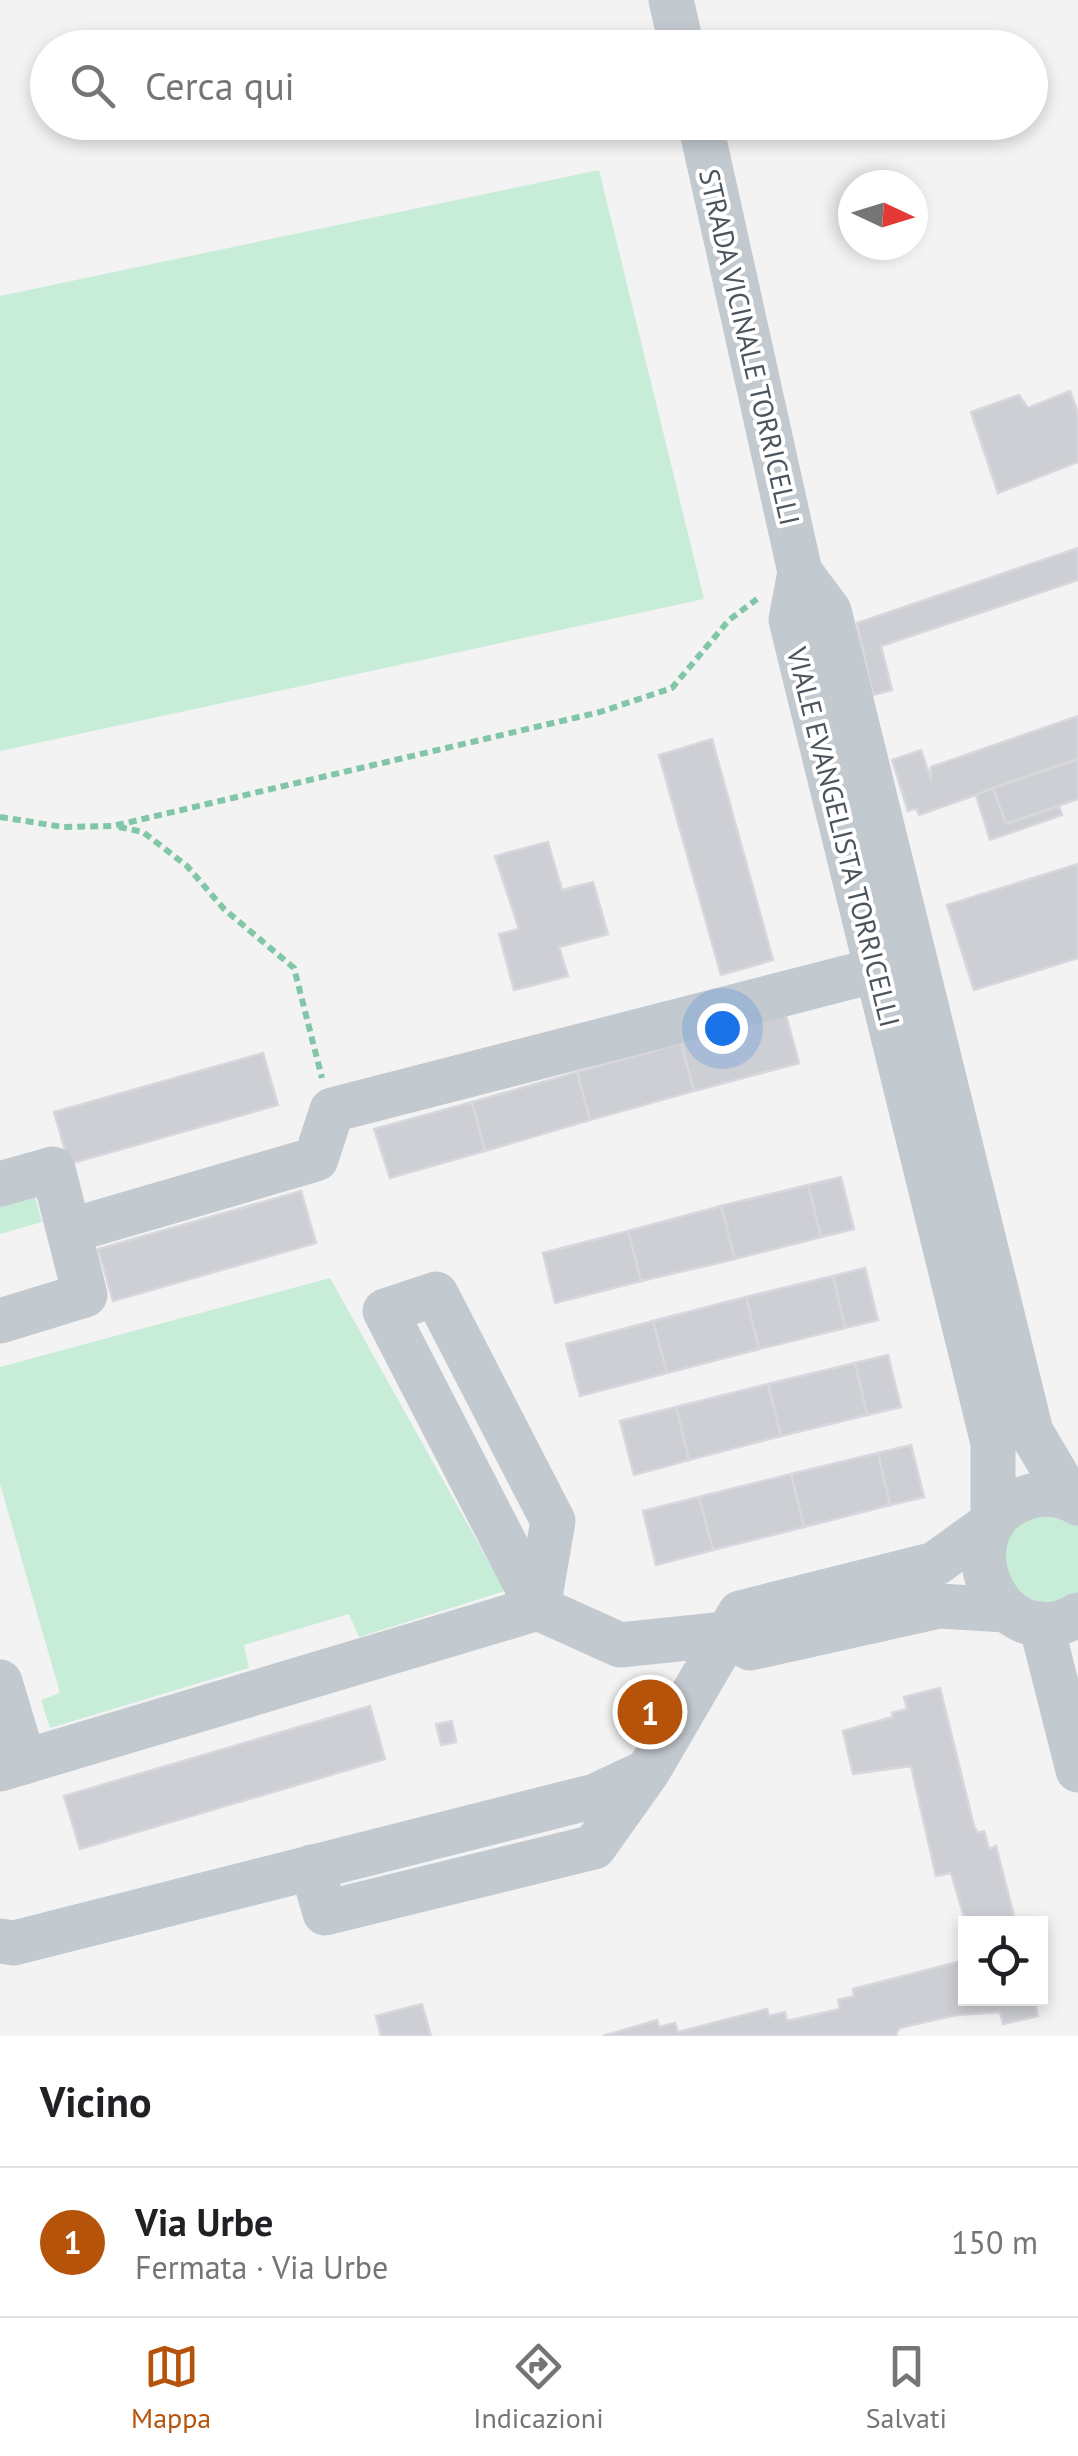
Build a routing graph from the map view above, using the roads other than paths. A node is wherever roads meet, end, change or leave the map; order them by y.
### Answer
1 (671, 0) edge
2 (678, 30) edge
3 (704, 140) edge
4 (800, 572) joint
5 (896, 965) junction
6 (0, 1184) edge
7 (69, 1231) junction
8 (0, 1320) edge
9 (1074, 1500) edge
10 (992, 1522) junction
11 (538, 1608) junction
12 (1041, 1616) edge
13 (726, 1634) junction
14 (0, 1682) edge
15 (12, 1766) edge
16 (1078, 1770) edge
17 (0, 1941) edge

1 - 2 street
3 - 4 street, STRADA VICINALE TORRICELLI
4 - 5 street, VIALE EVANGELISTA TORRICELLI
5 - 7 street
5 - 9 street, VIALE EVANGELISTA TORRICELLI
5 - 10 street, VIALE EVANGELISTA TORRICELLI
6 - 7 street
7 - 8 street
9 - 10 street, VIALE EVANGELISTA TORRICELLI
10 - 12 street, VIALE EVANGELISTA TORRICELLI
10 - 13 street
11 - 11 street
11 - 13 street
11 - 15 street
12 - 13 street
12 - 16 street, VIALE EVANGELISTA TORRICELLI
13 - 17 street
14 - 15 street

